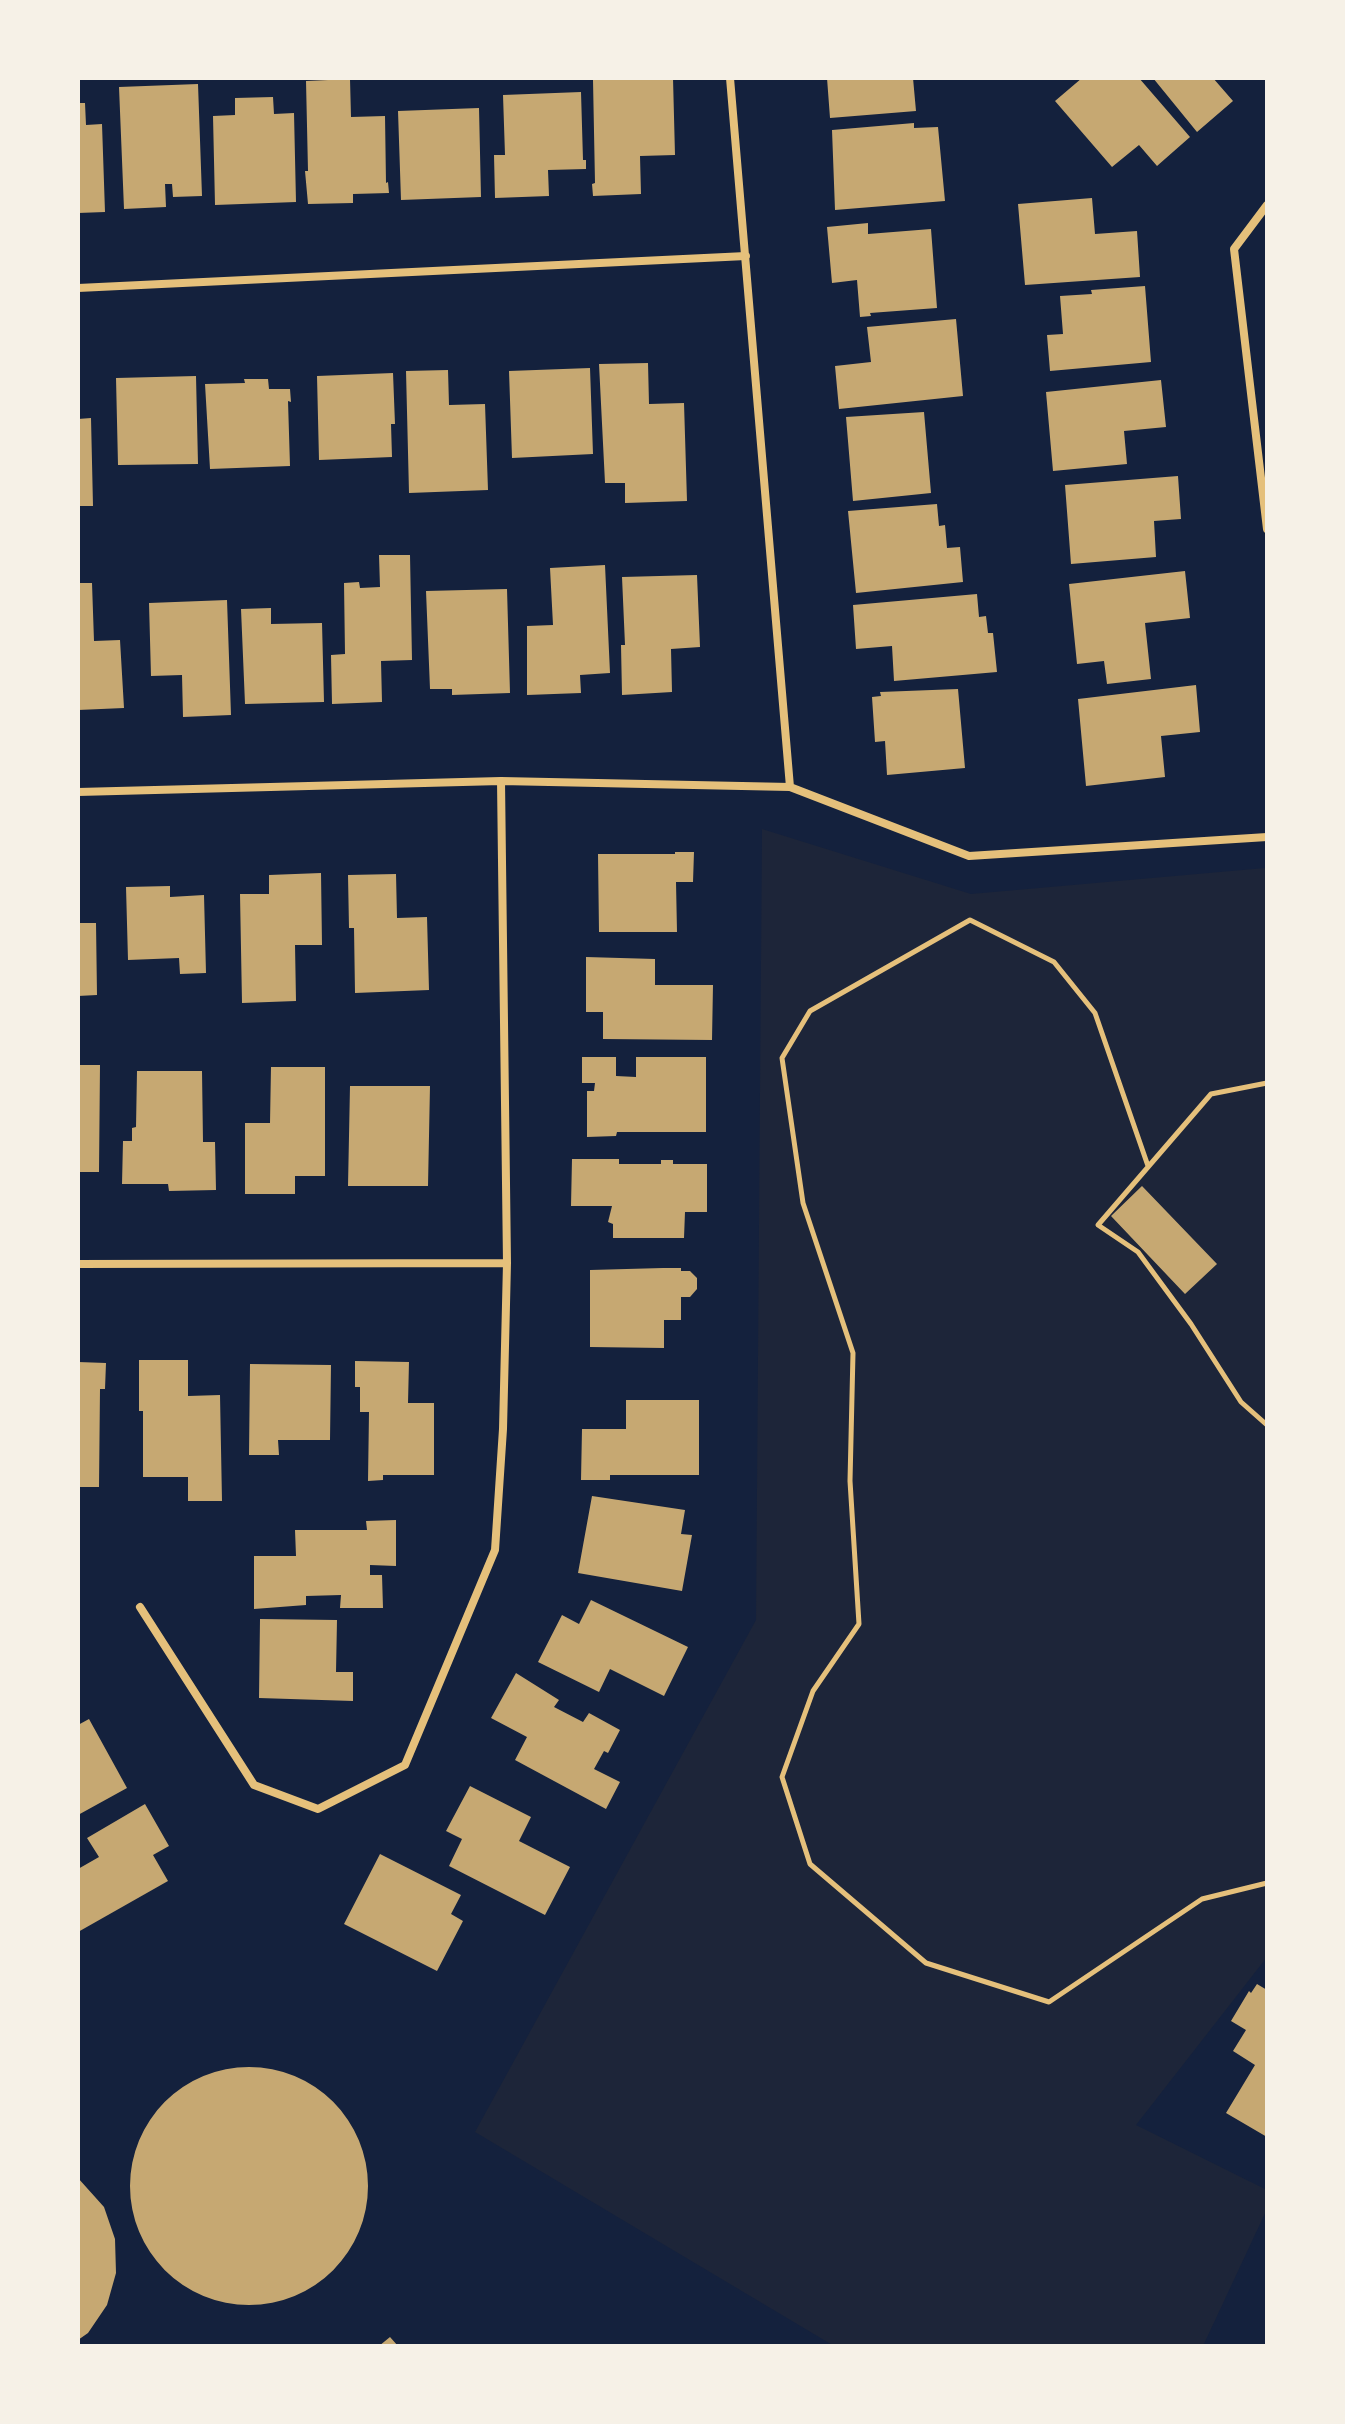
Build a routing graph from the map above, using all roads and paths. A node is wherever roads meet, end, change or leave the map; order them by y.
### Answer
1 (730, 78) edge
2 (1267, 205) edge
3 (746, 256) junction
4 (78, 288) edge
5 (1267, 529) edge
6 (501, 781) junction
7 (790, 787) junction
8 (78, 792) edge
9 (1267, 837) edge
10 (1267, 1083) edge
11 (1148, 1166) junction
12 (507, 1263) junction
13 (78, 1264) edge
14 (1267, 1425) edge
15 (140, 1607) dead end
16 (1267, 1883) edge

1 - 3 street
2 - 5 street
3 - 4 street
3 - 7 street
6 - 7 street
6 - 8 street
6 - 12 street
7 - 9 street
10 - 11 path
11 - 14 path
11 - 16 path
12 - 13 street
12 - 15 street

